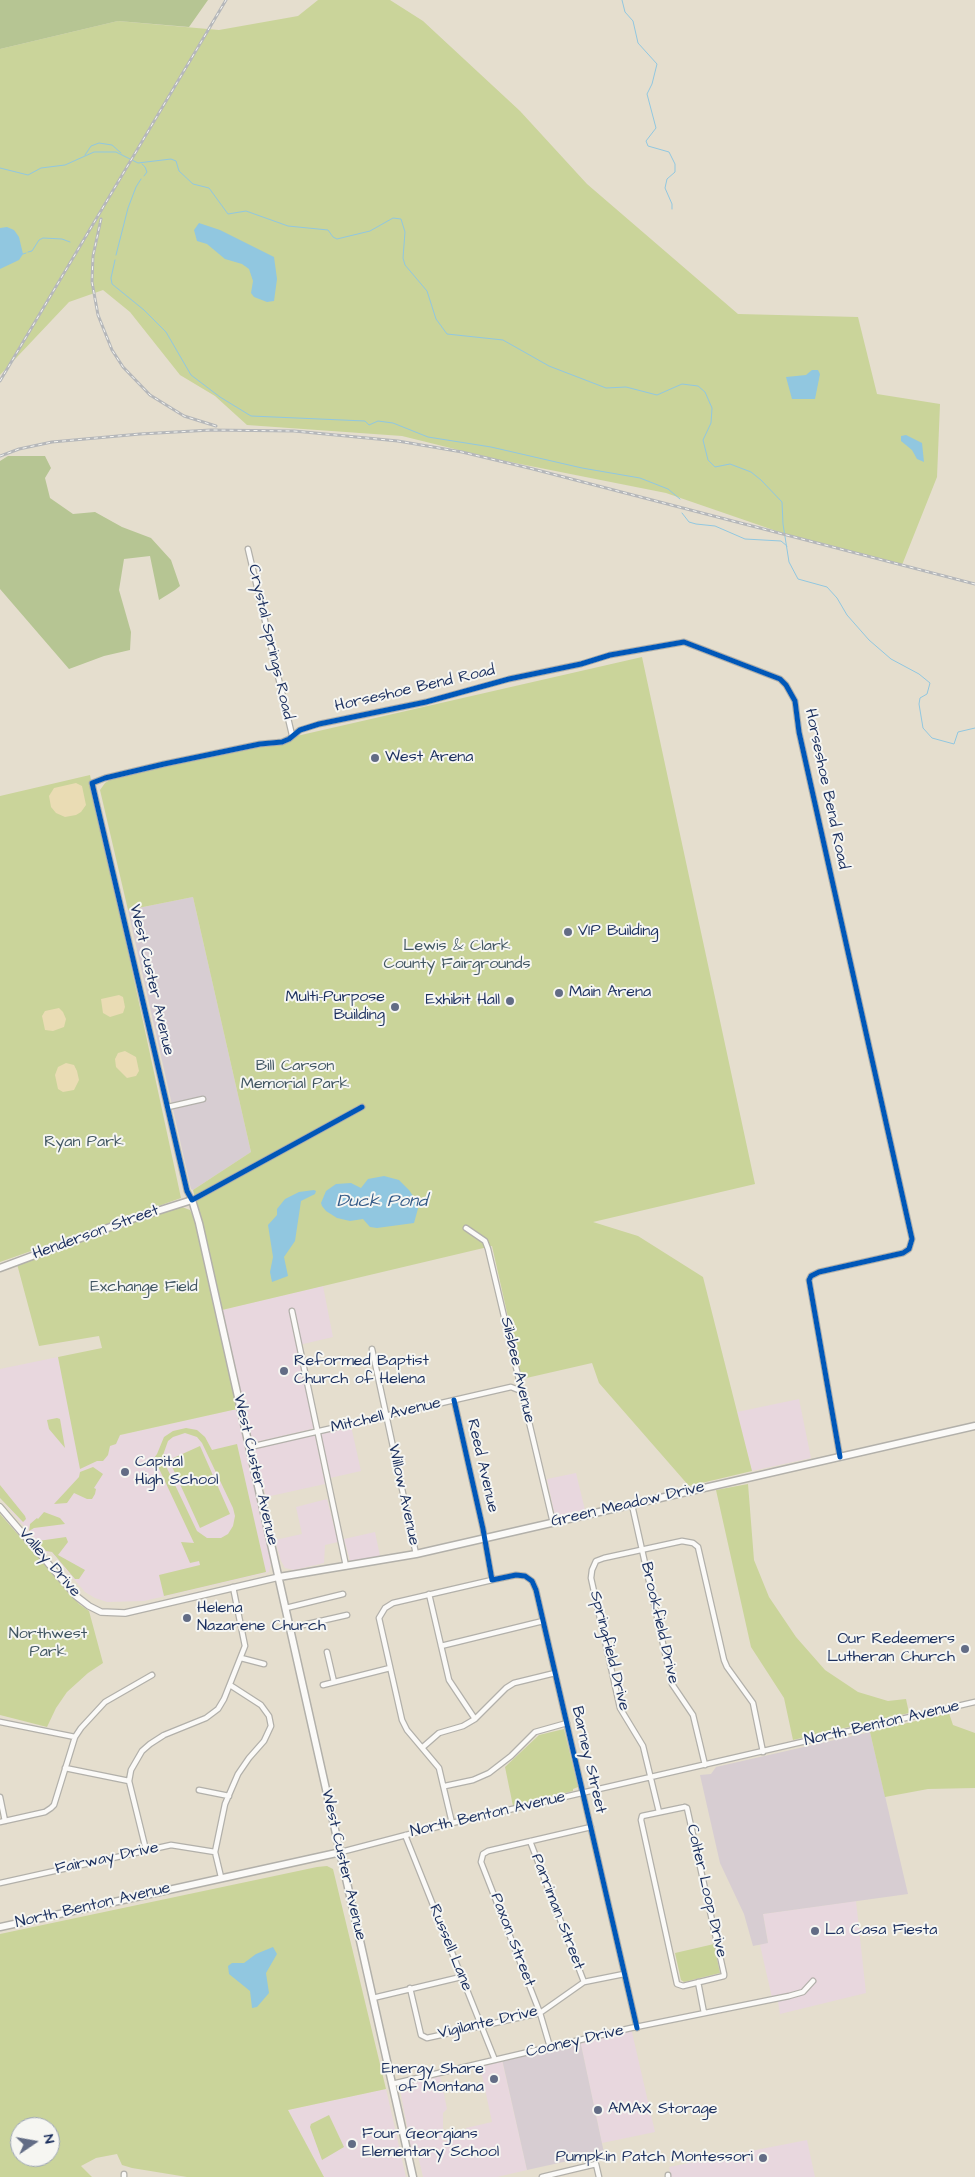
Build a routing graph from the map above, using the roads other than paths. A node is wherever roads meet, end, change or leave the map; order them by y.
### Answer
1 (248, 549) dead end
2 (292, 735) junction
3 (110, 777) joint
4 (203, 1098) dead end
5 (168, 1107) junction
6 (362, 1107) dead end
7 (192, 1200) junction
8 (466, 1228) dead end
9 (0, 1268) edge
10 (292, 1311) dead end
11 (372, 1349) dead end
12 (522, 1391) junction
13 (454, 1400) junction
14 (386, 1416) junction
15 (975, 1426) edge
16 (317, 1432) junction
17 (250, 1447) junction
18 (840, 1457) junction
19 (632, 1504) junction
20 (0, 1507) edge
21 (553, 1523) junction
22 (484, 1538) junction
23 (642, 1549) junction
24 (416, 1554) junction
25 (346, 1566) junction
26 (279, 1577) junction
27 (492, 1580) junction
28 (232, 1587) junction
29 (343, 1594) dead end
30 (429, 1594) junction
31 (286, 1608) junction
32 (346, 1615) dead end
33 (544, 1622) junction
34 (290, 1628) junction
35 (441, 1646) junction
36 (327, 1652) dead end
37 (241, 1658) junction
38 (264, 1664) dead end
39 (390, 1668) junction
40 (555, 1673) junction
41 (152, 1675) dead end
42 (334, 1682) junction
43 (230, 1685) junction
44 (323, 1685) dead end
45 (975, 1702) edge
46 (475, 1719) junction
47 (0, 1723) edge
48 (567, 1723) junction
49 (75, 1737) junction
50 (423, 1747) junction
51 (763, 1752) junction
52 (705, 1764) junction
53 (65, 1768) junction
54 (650, 1777) junction
55 (129, 1781) junction
56 (445, 1786) junction
57 (199, 1790) dead end
58 (583, 1793) junction
59 (229, 1796) junction
60 (0, 1797) edge
61 (658, 1812) junction
62 (3, 1822) edge
63 (452, 1823) junction
64 (591, 1827) junction
65 (404, 1835) junction
66 (530, 1841) junction
67 (146, 1850) junction
68 (216, 1852) junction
69 (341, 1852) junction
70 (221, 1878) junction
71 (0, 1883) edge
72 (0, 1927) edge
73 (624, 1974) junction
74 (461, 1977) junction
75 (813, 1981) dead end
76 (584, 1982) junction
77 (698, 1982) junction
78 (410, 1988) junction
79 (373, 1998) junction
80 (540, 2013) junction
81 (704, 2013) junction
82 (481, 2025) junction
83 (637, 2028) junction
84 (550, 2047) junction
85 (495, 2060) junction
86 (392, 2084) junction
87 (413, 2177) edge
88 (542, 2177) edge
89 (599, 2177) edge

1 - 2 street, Crystal Springs Road
2 - 3 street, Horseshoe Bend Road
2 - 18 street, Horseshoe Bend Road
3 - 5 street, West Custer Avenue
4 - 5 street
5 - 7 street, West Custer Avenue
6 - 7 street
7 - 9 main road, Henderson Street
7 - 17 main road, West Custer Avenue
8 - 12 street, Silsbee Avenue
10 - 16 street
11 - 14 street, Willow Avenue
12 - 13 street, Mitchell Avenue
12 - 21 street, Silsbee Avenue
13 - 14 street, Mitchell Avenue
13 - 22 street, Reed Avenue
14 - 16 street, Mitchell Avenue
14 - 24 street, Willow Avenue
15 - 18 main road, Green Meadow Drive
16 - 17 street, Mitchell Avenue
16 - 25 street
17 - 26 main road, West Custer Avenue
18 - 19 main road, Green Meadow Drive
19 - 21 main road, Green Meadow Drive
19 - 23 street, Brookfield Drive
20 - 28 street, Valley Drive
21 - 22 main road, Green Meadow Drive
22 - 24 main road, Green Meadow Drive
22 - 27 street
23 - 51 street
23 - 52 street, Brookfield Drive
23 - 54 street, Springfield Drive
24 - 25 main road, Green Meadow Drive
25 - 26 main road, Green Meadow Drive
26 - 28 street, Valley Drive
26 - 31 main road, West Custer Avenue
27 - 30 street
27 - 33 street, Barney Street
28 - 37 street
29 - 31 street
30 - 35 street
30 - 39 street
31 - 34 main road, West Custer Avenue
32 - 34 street
33 - 35 street
33 - 40 street, Barney Street
34 - 69 main road, West Custer Avenue
35 - 46 street
36 - 42 street
37 - 38 street
37 - 43 street
39 - 42 street
39 - 50 street
40 - 46 street
40 - 48 street, Barney Street
41 - 49 street
42 - 44 street
43 - 55 street
43 - 59 street
45 - 51 street, North Benton Avenue
46 - 50 street
47 - 49 street
48 - 56 street
48 - 58 street, Barney Street
49 - 53 street
50 - 56 street
51 - 52 street, North Benton Avenue
52 - 54 street, North Benton Avenue
53 - 55 street
53 - 62 street
54 - 58 street, North Benton Avenue
54 - 61 street, Springfield Drive
55 - 67 street
56 - 63 street
57 - 59 street
58 - 63 street, North Benton Avenue
58 - 64 street, Barney Street
59 - 68 street
60 - 62 street
61 - 77 street, Colter Loop Drive
61 - 77 street, Colter Loop Drive
63 - 65 street, North Benton Avenue
64 - 66 street
64 - 73 street, Barney Street
65 - 69 street, North Benton Avenue
65 - 74 street, Russell Lane
66 - 76 street, Parriman Street
66 - 80 street, Paxon Street
67 - 68 street, Fairway Drive
67 - 71 street, Fairway Drive
68 - 70 street
69 - 70 main road, North Benton Avenue
69 - 79 main road, West Custer Avenue
70 - 72 main road, North Benton Avenue
73 - 76 street, Vigilante Drive
73 - 83 street, Barney Street
74 - 78 street
74 - 82 street, Russell Lane
75 - 81 street, Cooney Drive
76 - 80 street, Vigilante Drive
77 - 81 street
78 - 79 street
78 - 82 street, Vigilante Drive
79 - 86 main road, West Custer Avenue
80 - 82 street, Vigilante Drive
80 - 84 street, Paxon Street
81 - 83 street, Cooney Drive
82 - 85 street, Russell Lane
83 - 84 street, Cooney Drive
84 - 85 street, Cooney Drive
85 - 86 street, Cooney Drive
86 - 87 main road, West Custer Avenue
88 - 89 street

